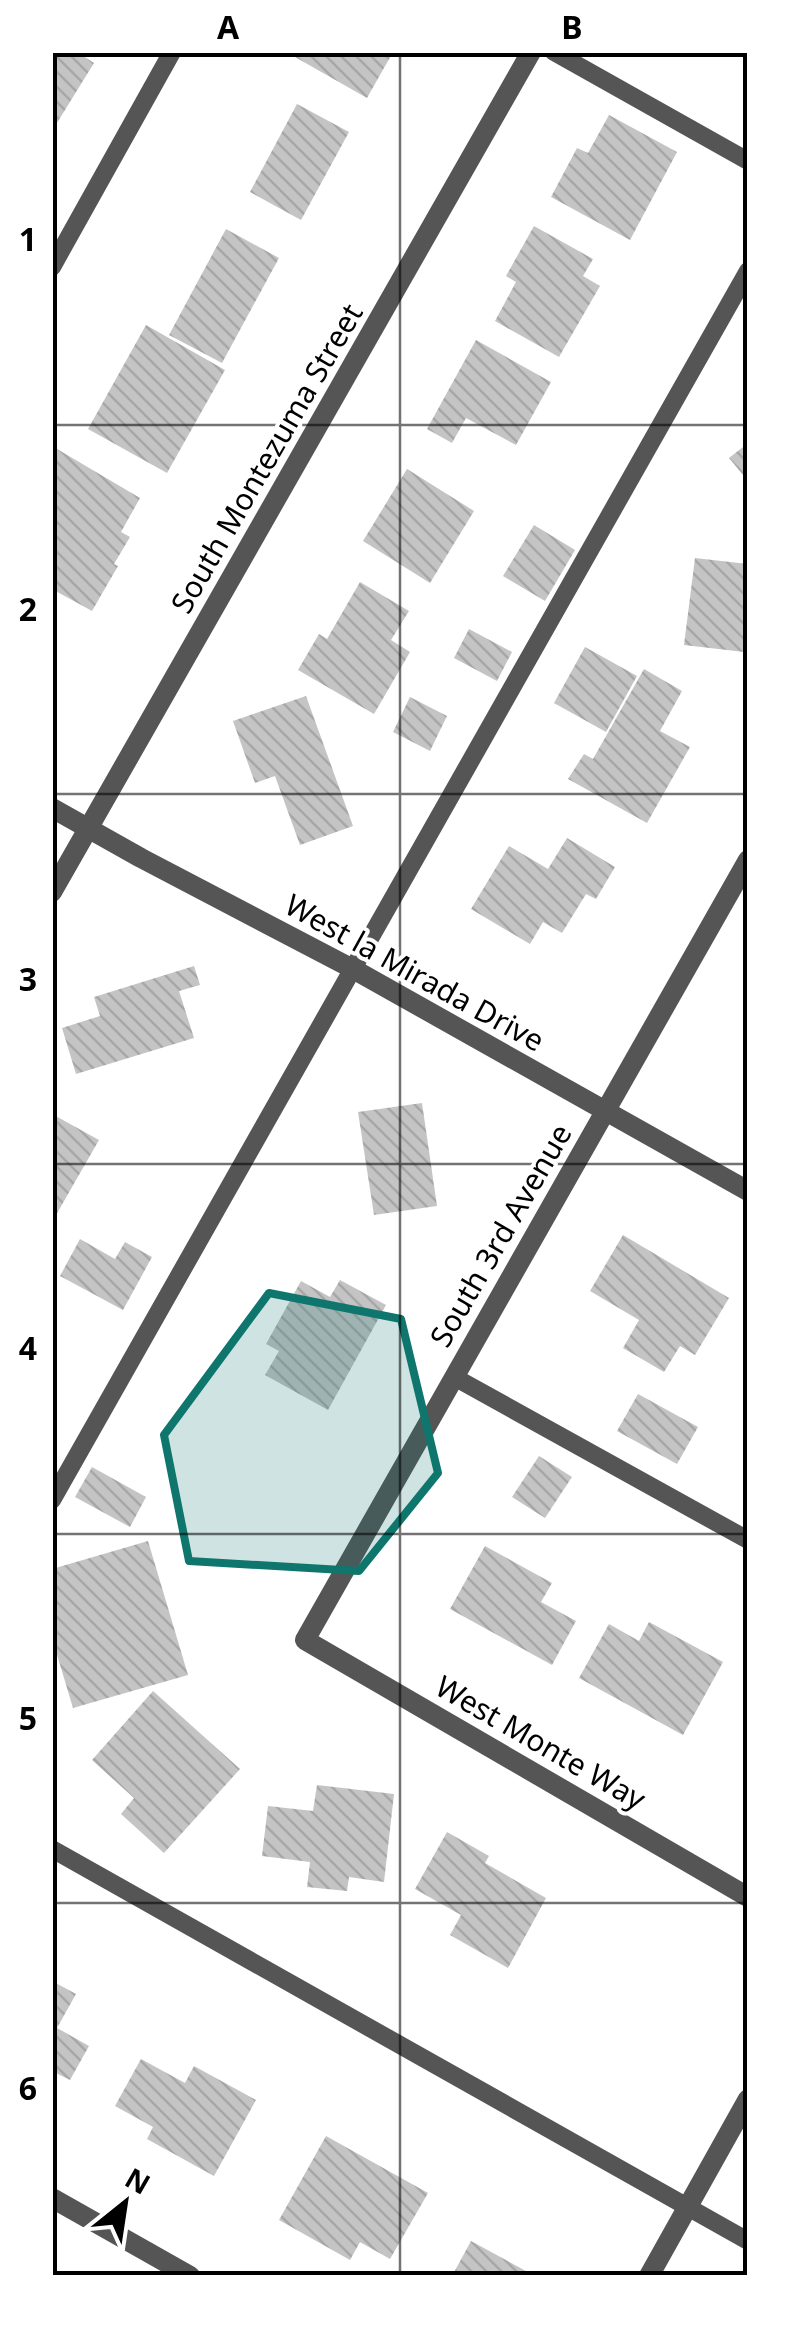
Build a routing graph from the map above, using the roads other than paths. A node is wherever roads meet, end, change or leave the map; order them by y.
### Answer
1 (172, 52) edge
2 (531, 52) edge
3 (554, 52) edge
4 (748, 161) edge
5 (52, 267) edge
6 (748, 271) edge
7 (52, 808) edge
8 (89, 828) junction
9 (748, 860) edge
10 (52, 892) edge
11 (353, 969) junction
12 (605, 1111) junction
13 (748, 1191) edge
14 (454, 1377) junction
15 (52, 1500) edge
16 (748, 1540) edge
17 (305, 1640) joint
18 (52, 1850) edge
19 (748, 1897) edge
20 (748, 2099) edge
21 (52, 2198) edge
22 (687, 2206) junction
23 (748, 2240) edge
24 (190, 2276) edge
25 (649, 2276) edge

1 - 5 lane
2 - 8 street, South Montezuma Street
3 - 4 lane
6 - 11 lane
7 - 8 street, West la Mirada Drive
8 - 10 street, South Montezuma Street
8 - 11 street, West la Mirada Drive
9 - 12 street, South 3rd Avenue
11 - 12 street, West la Mirada Drive
11 - 15 lane
12 - 13 street, West la Mirada Drive
12 - 14 street, South 3rd Avenue
14 - 16 lane
14 - 17 street, South 3rd Avenue
17 - 19 street, West Monte Way
18 - 22 lane
20 - 22 street
21 - 24 street
22 - 23 lane
22 - 25 street

